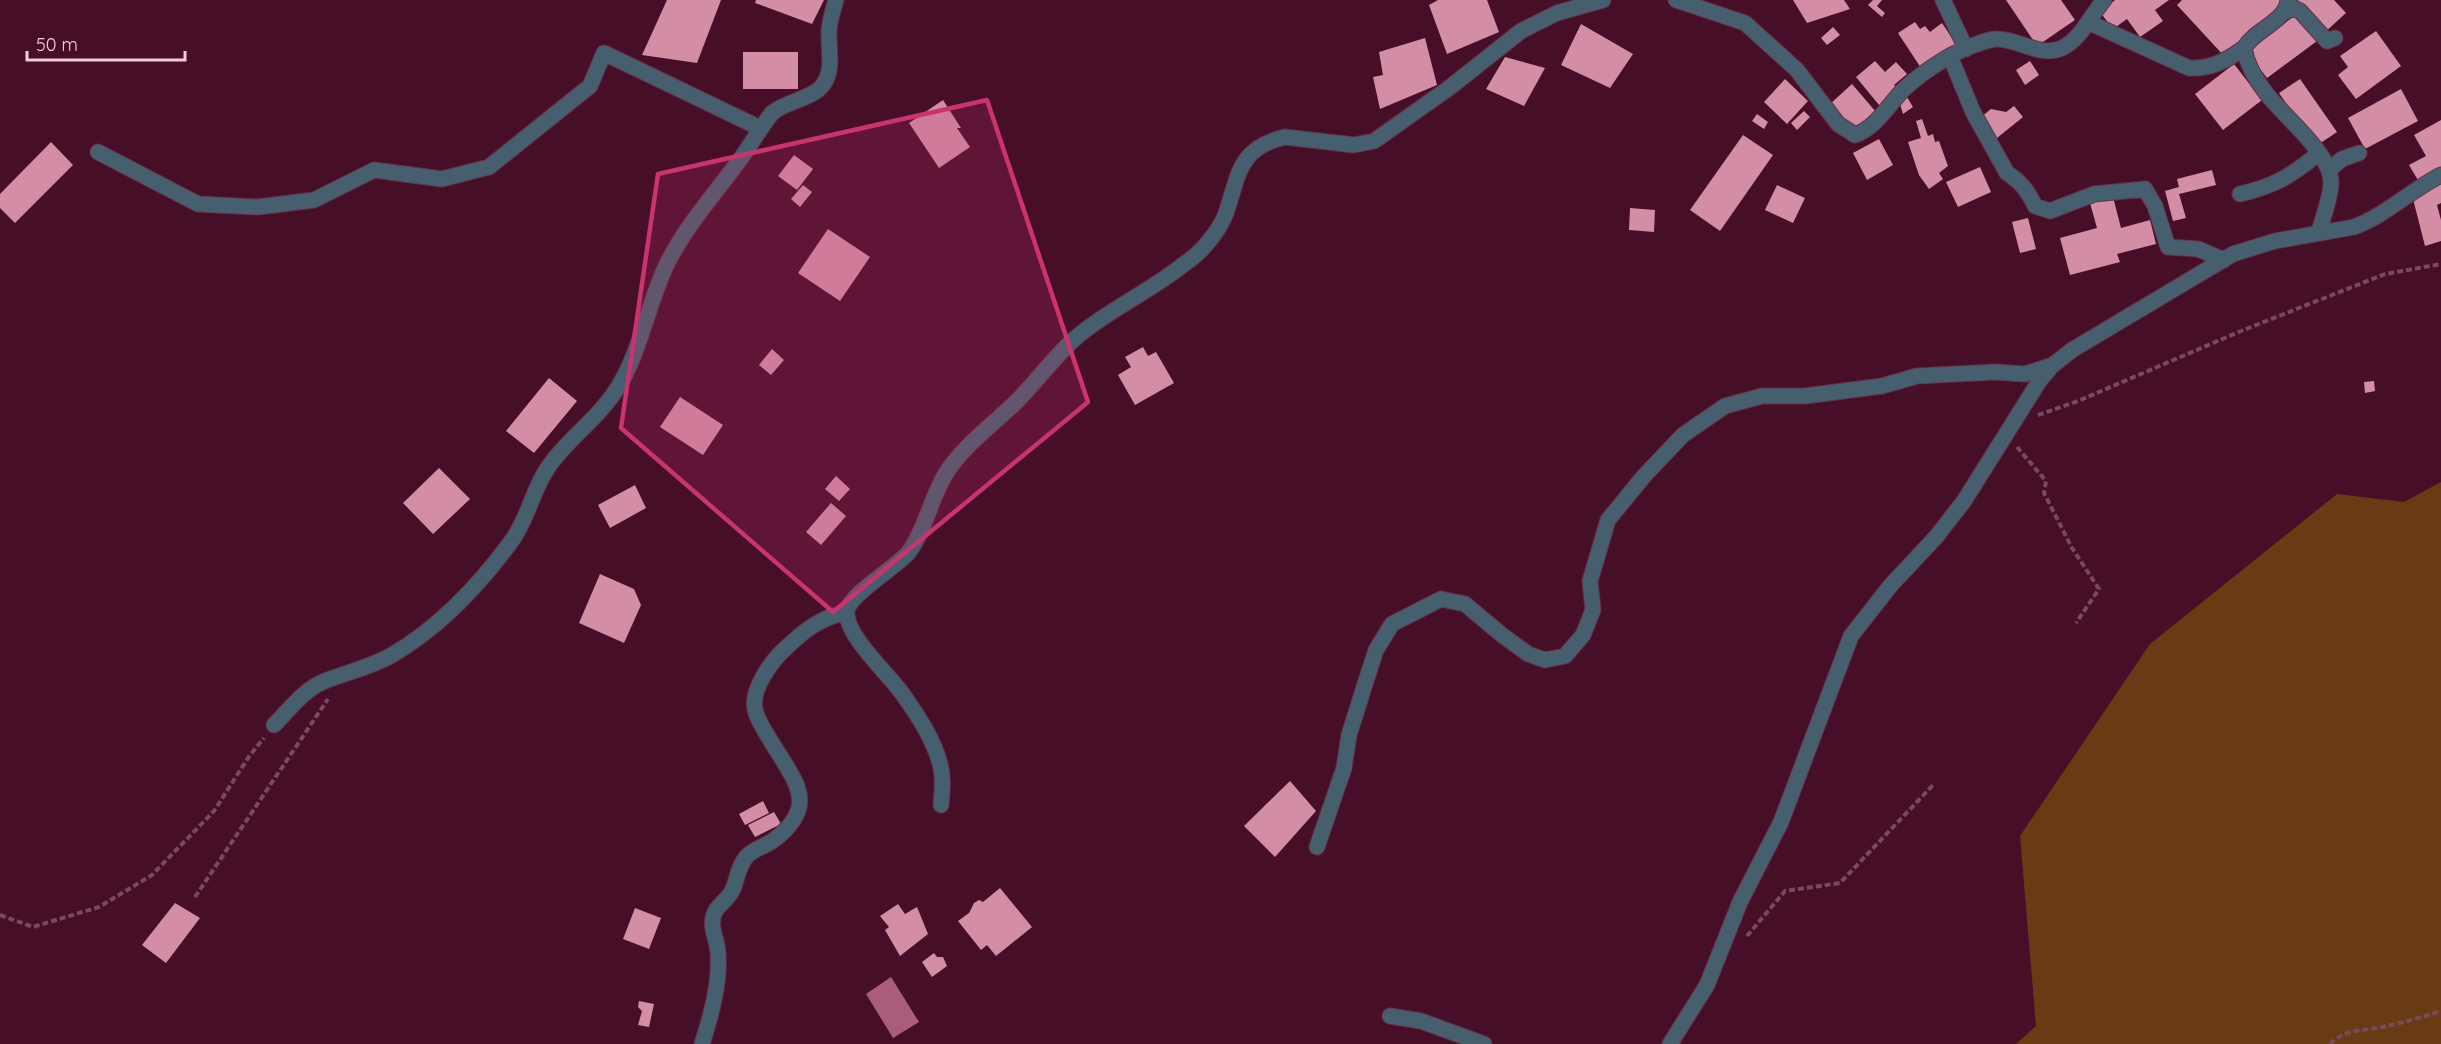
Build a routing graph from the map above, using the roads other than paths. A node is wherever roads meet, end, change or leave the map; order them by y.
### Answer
1 (836, 0) edge
2 (1603, 0) edge
3 (1676, 0) edge
4 (1943, 0) edge
5 (2104, 0) edge
6 (2287, 6) edge
7 (2088, 22) junction
8 (2335, 38) dead end
9 (2244, 48) junction
10 (1966, 50) junction
11 (1950, 56) junction
12 (760, 128) junction
13 (98, 152) dead end
14 (2319, 153) junction
15 (2359, 153) dead end
16 (2329, 170) junction
17 (2441, 175) edge
18 (2240, 194) dead end
19 (2319, 232) junction
20 (2224, 260) junction
21 (2053, 365) junction
22 (846, 613) junction
23 (274, 725) road end
24 (941, 805) dead end
25 (1317, 847) dead end
26 (1390, 1016) dead end
27 (702, 1044) edge
28 (1484, 1044) edge
29 (1670, 1044) edge

1 - 12 street
2 - 22 street
3 - 11 street
4 - 10 street
5 - 7 street
6 - 8 street
6 - 9 street
7 - 9 street
7 - 10 street
9 - 14 street
10 - 11 street
11 - 20 street
12 - 13 street
12 - 23 street
14 - 16 street
14 - 18 street
15 - 16 street
16 - 19 street
17 - 19 street
19 - 20 street
20 - 21 street
21 - 25 street
21 - 29 street
22 - 24 street
22 - 27 street
26 - 28 street

